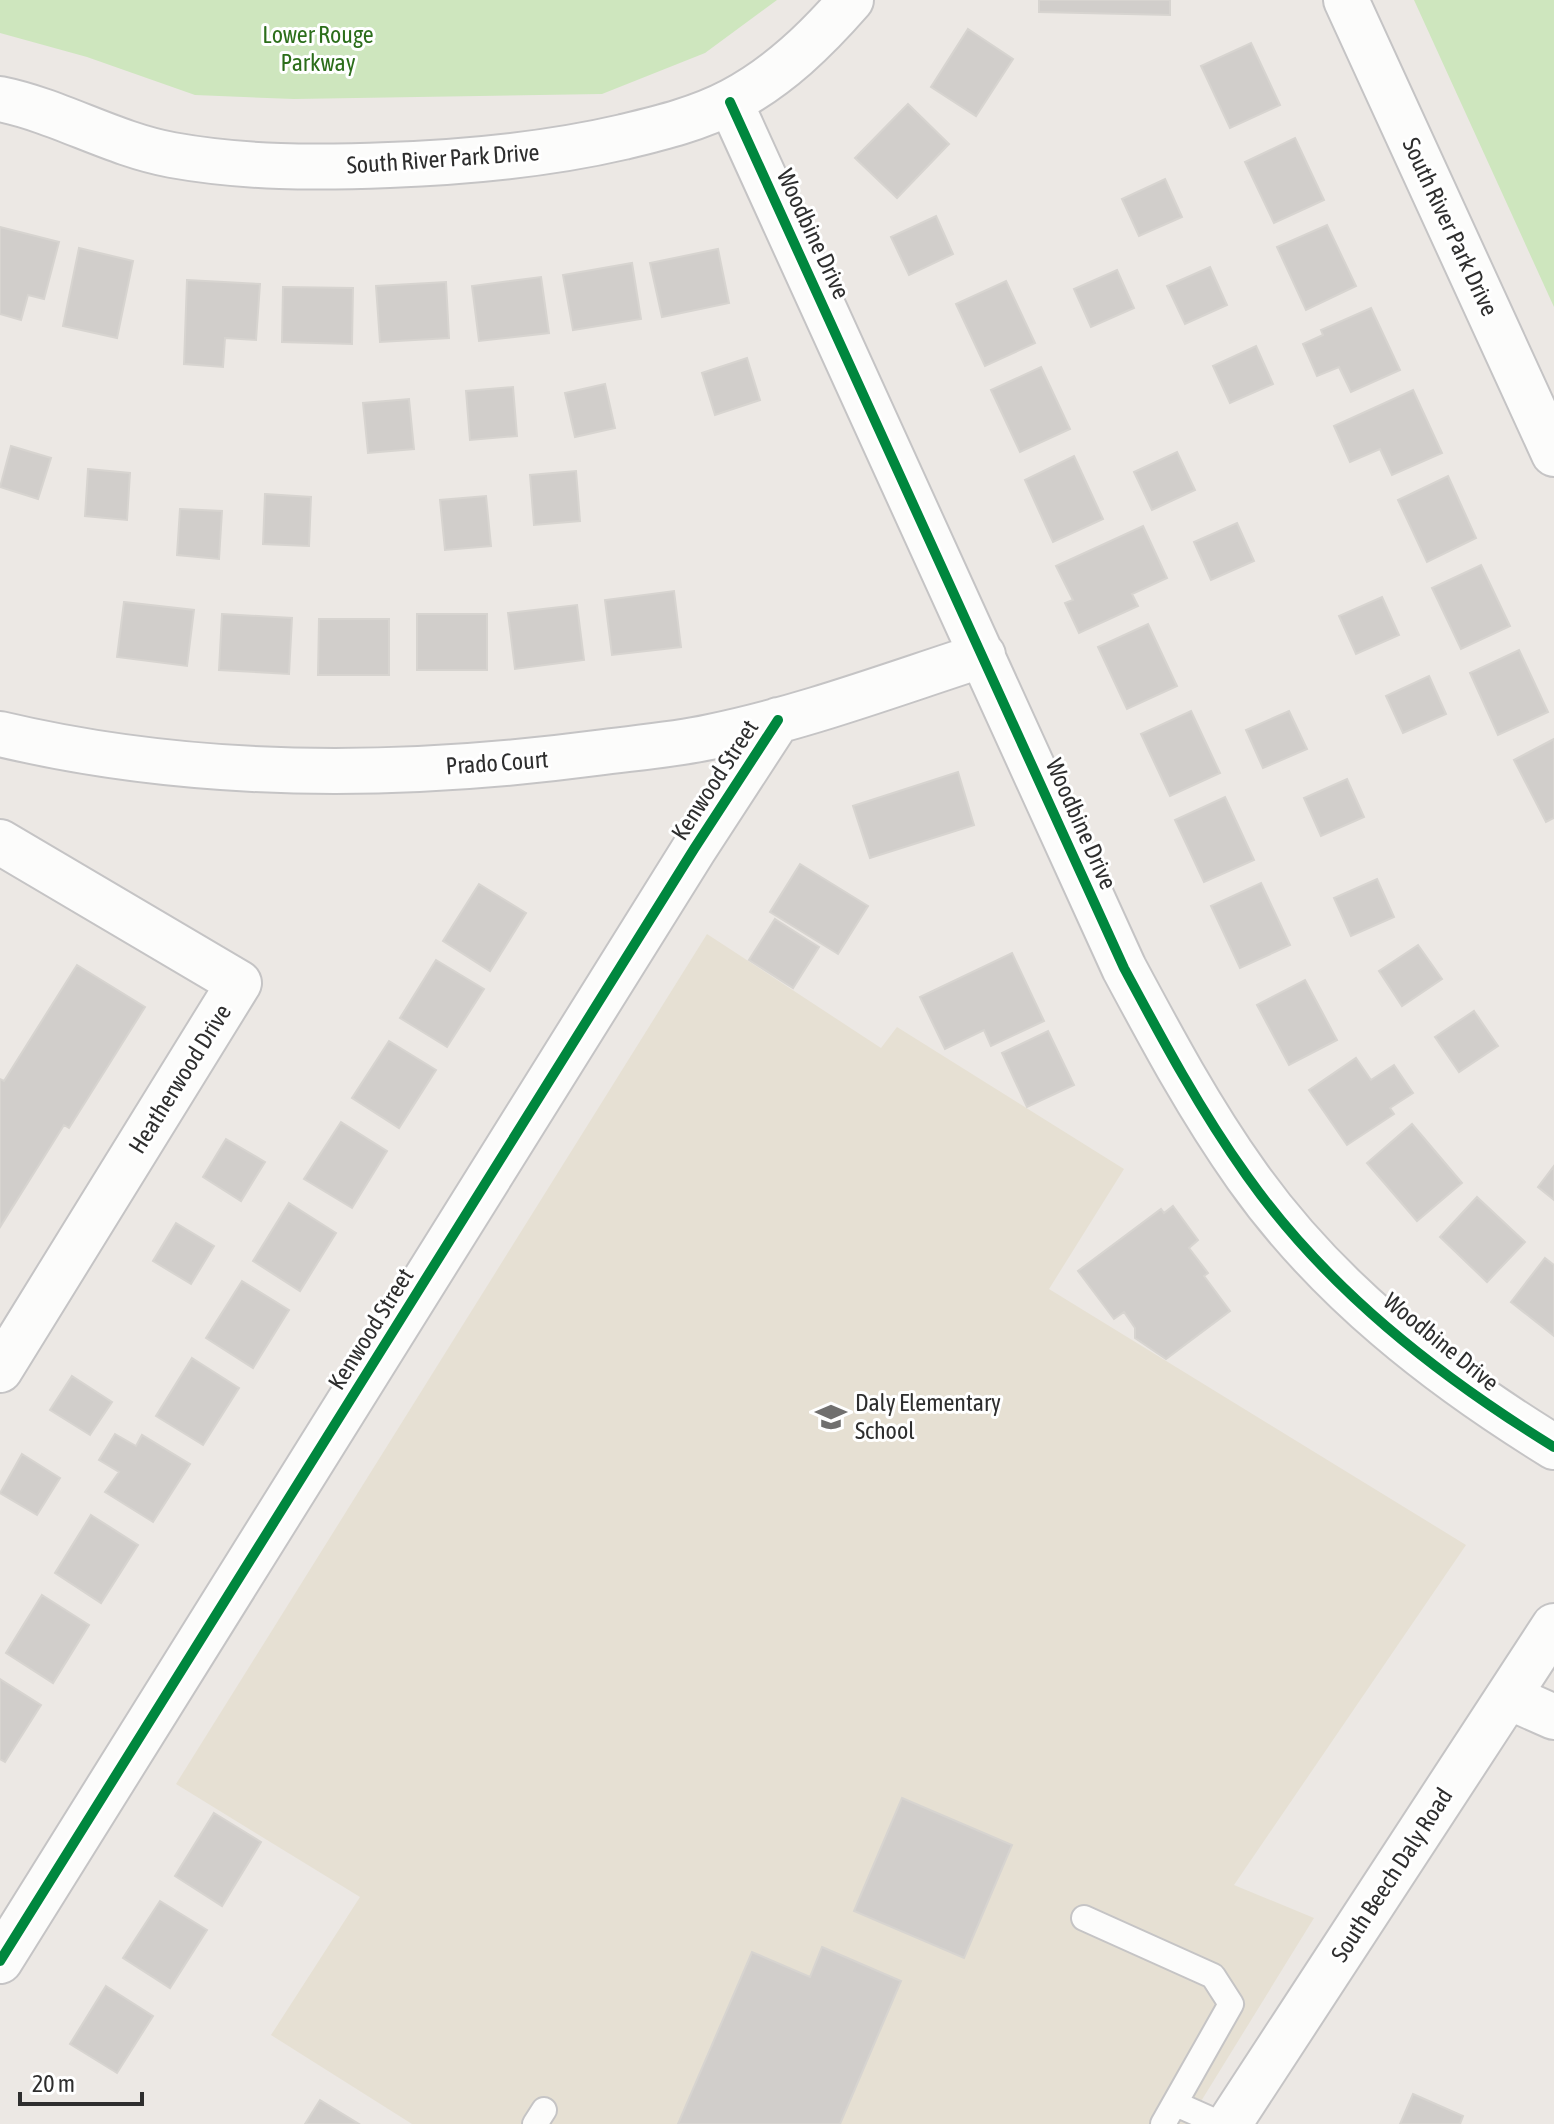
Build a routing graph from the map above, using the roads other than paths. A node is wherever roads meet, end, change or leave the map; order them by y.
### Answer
1 (851, 0) edge
2 (1346, 0) edge
3 (0, 99) edge
4 (730, 102) junction
5 (1554, 454) edge
6 (983, 655) junction
7 (778, 720) junction
8 (0, 734) edge
9 (0, 842) edge
10 (0, 1370) edge
11 (1554, 1447) edge
12 (1554, 1626) edge
13 (1509, 1697) junction
14 (1554, 1717) edge
15 (1084, 1918) dead end
16 (0, 1961) edge
17 (1169, 2114) edge
18 (1221, 2124) edge
19 (1229, 2124) edge

1 - 4 street, South River Park Drive
2 - 5 street, South River Park Drive
3 - 4 street, South River Park Drive
4 - 6 street, Woodbine Drive
6 - 7 street, Prado Court
6 - 11 street, Woodbine Drive
7 - 8 street, Prado Court
7 - 16 street, Kenwood Street
9 - 10 street, Heatherwood Drive
12 - 13 street, South Beech Daly Road
13 - 14 street
13 - 19 street, South Beech Daly Road
15 - 17 lane
17 - 18 lane

